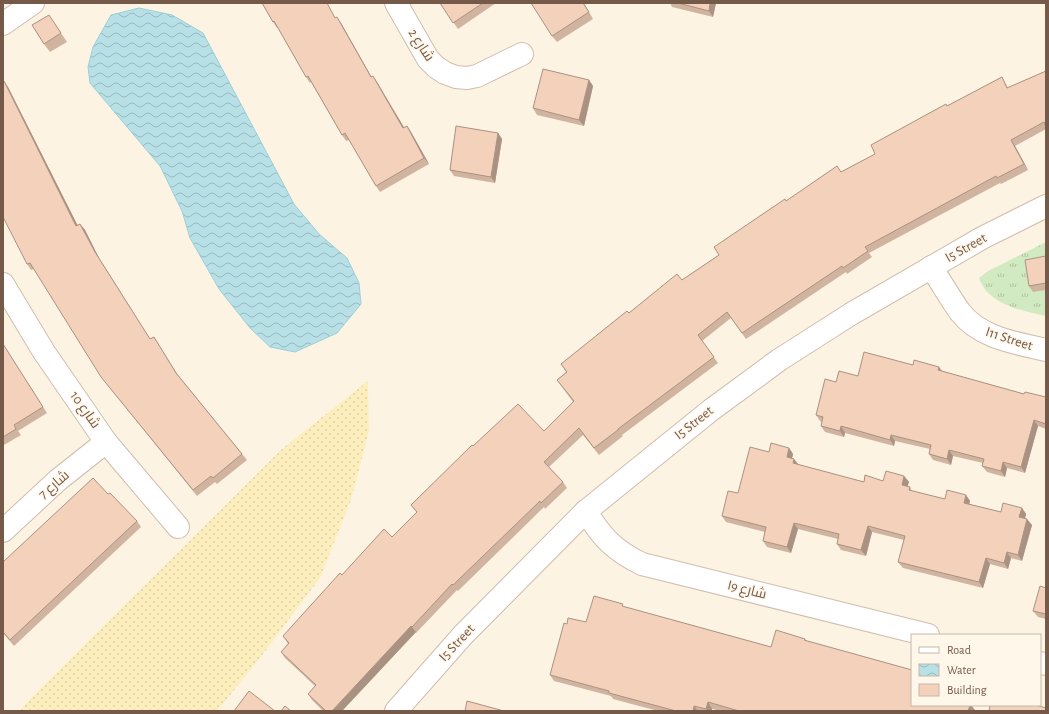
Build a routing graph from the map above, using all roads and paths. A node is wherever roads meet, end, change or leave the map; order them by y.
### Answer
1 (33, 3) edge
2 (396, 3) edge
3 (3, 24) edge
4 (522, 54) dead end
5 (1046, 206) edge
6 (931, 267) junction
7 (3, 284) edge
8 (1046, 350) edge
9 (106, 442) junction
10 (586, 511) junction
11 (178, 527) dead end
12 (3, 531) edge
13 (924, 634) edge
14 (396, 711) edge

1 - 3 street
2 - 4 street, شارع 2
5 - 6 street, I5 Street
6 - 8 street, I11 Street
6 - 10 street, I5 Street
7 - 9 street, شارع 10
9 - 11 street, شارع 10
9 - 12 street, شارع 7
10 - 13 street, I9 شارع
10 - 14 street, I5 Street

